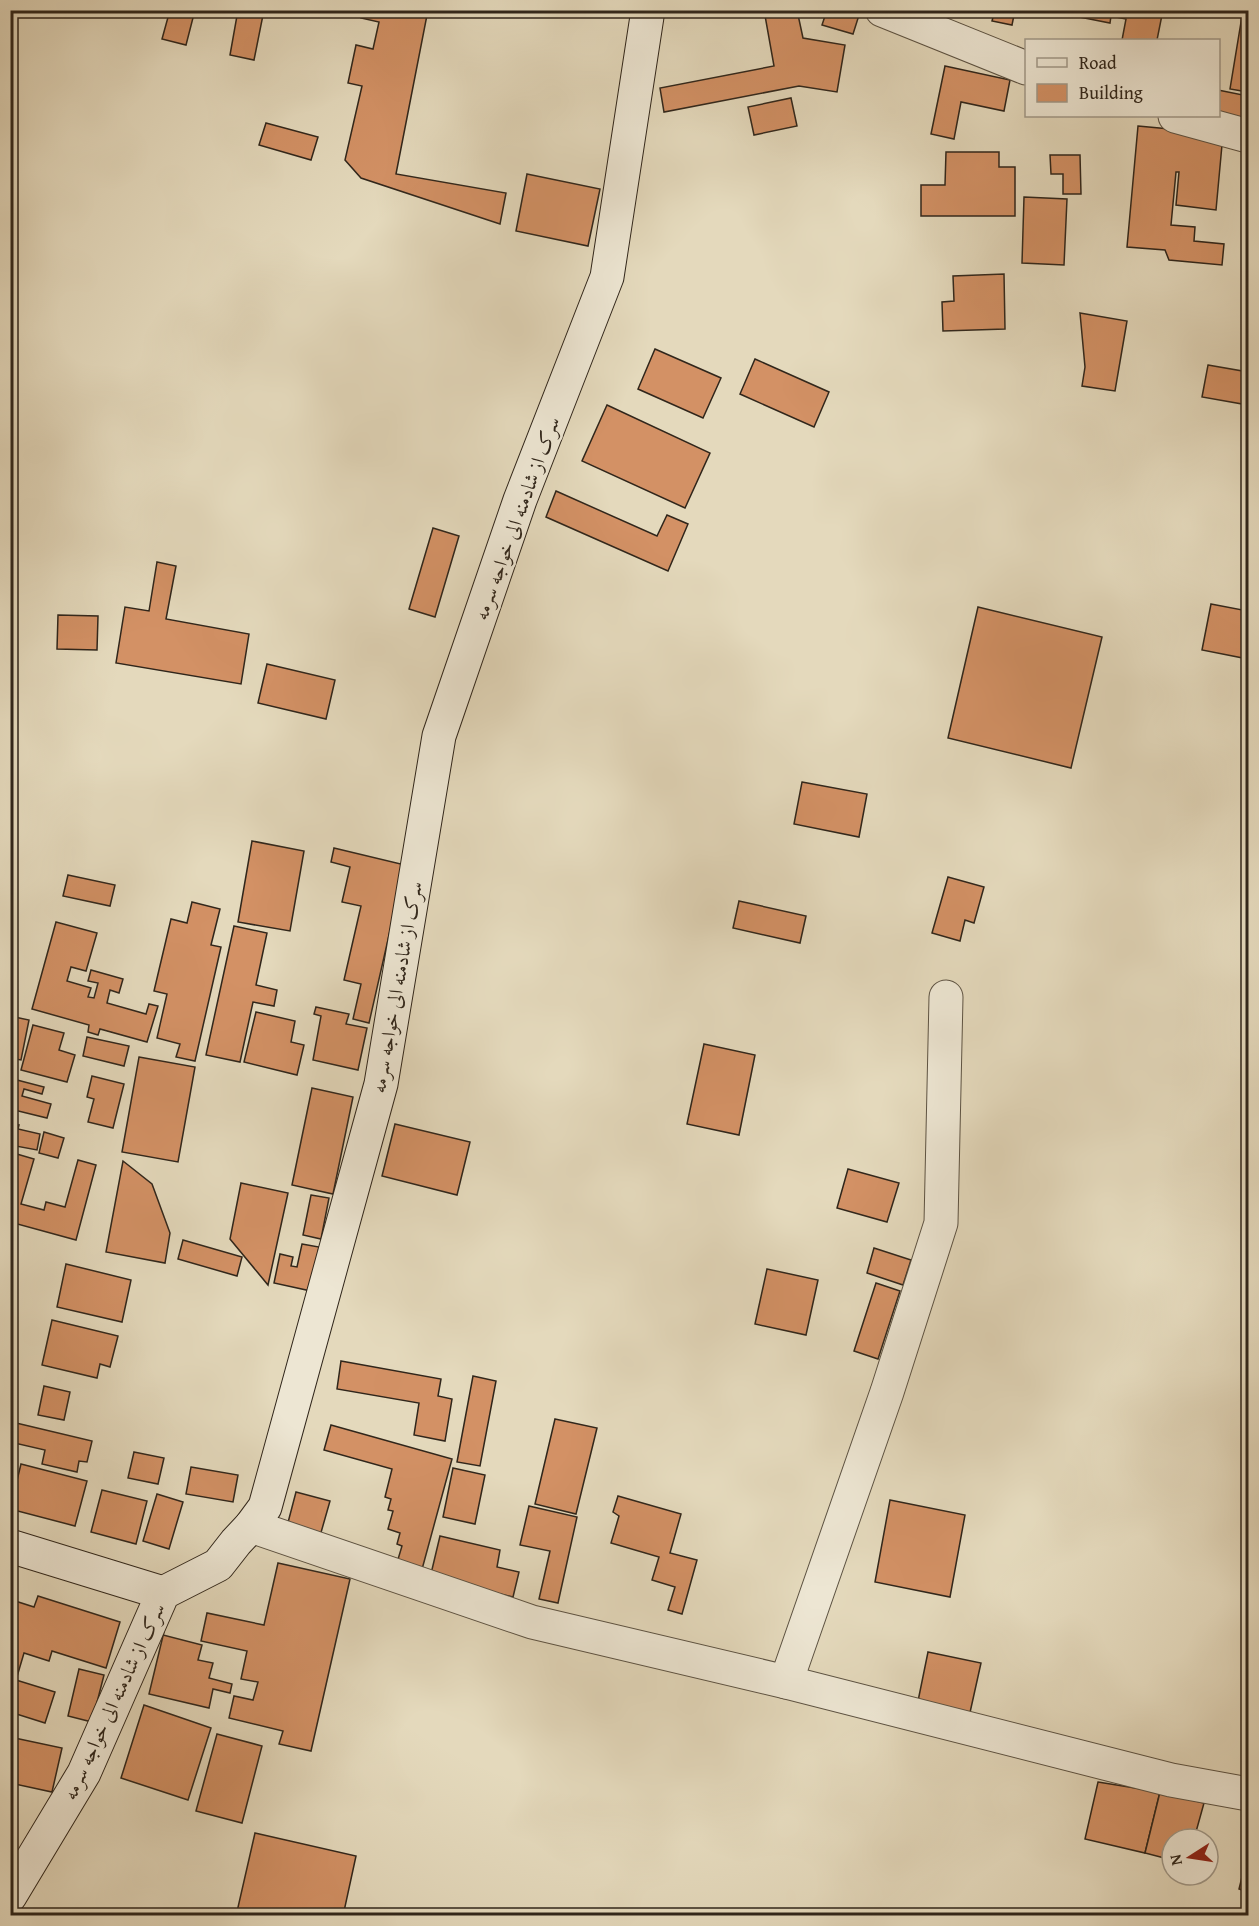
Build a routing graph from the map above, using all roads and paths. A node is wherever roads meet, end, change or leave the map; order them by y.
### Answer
1 (648, 10) edge
2 (882, 10) edge
3 (1025, 68) edge
4 (1179, 117) edge
5 (1248, 136) edge
6 (946, 997) dead end
7 (251, 1526) junction
8 (10, 1546) edge
9 (163, 1593) junction
10 (786, 1682) junction
11 (1248, 1794) edge
12 (10, 1896) edge

1 - 7 street, سرک از شادمنه الی خواجه سرمه
2 - 3 street
4 - 5 street
6 - 10 street
7 - 9 street, سرک از شادمنه الی خواجه سرمه
7 - 10 street
8 - 9 street
9 - 12 street, سرک از شادمنه الی خواجه سرمه
10 - 11 street

